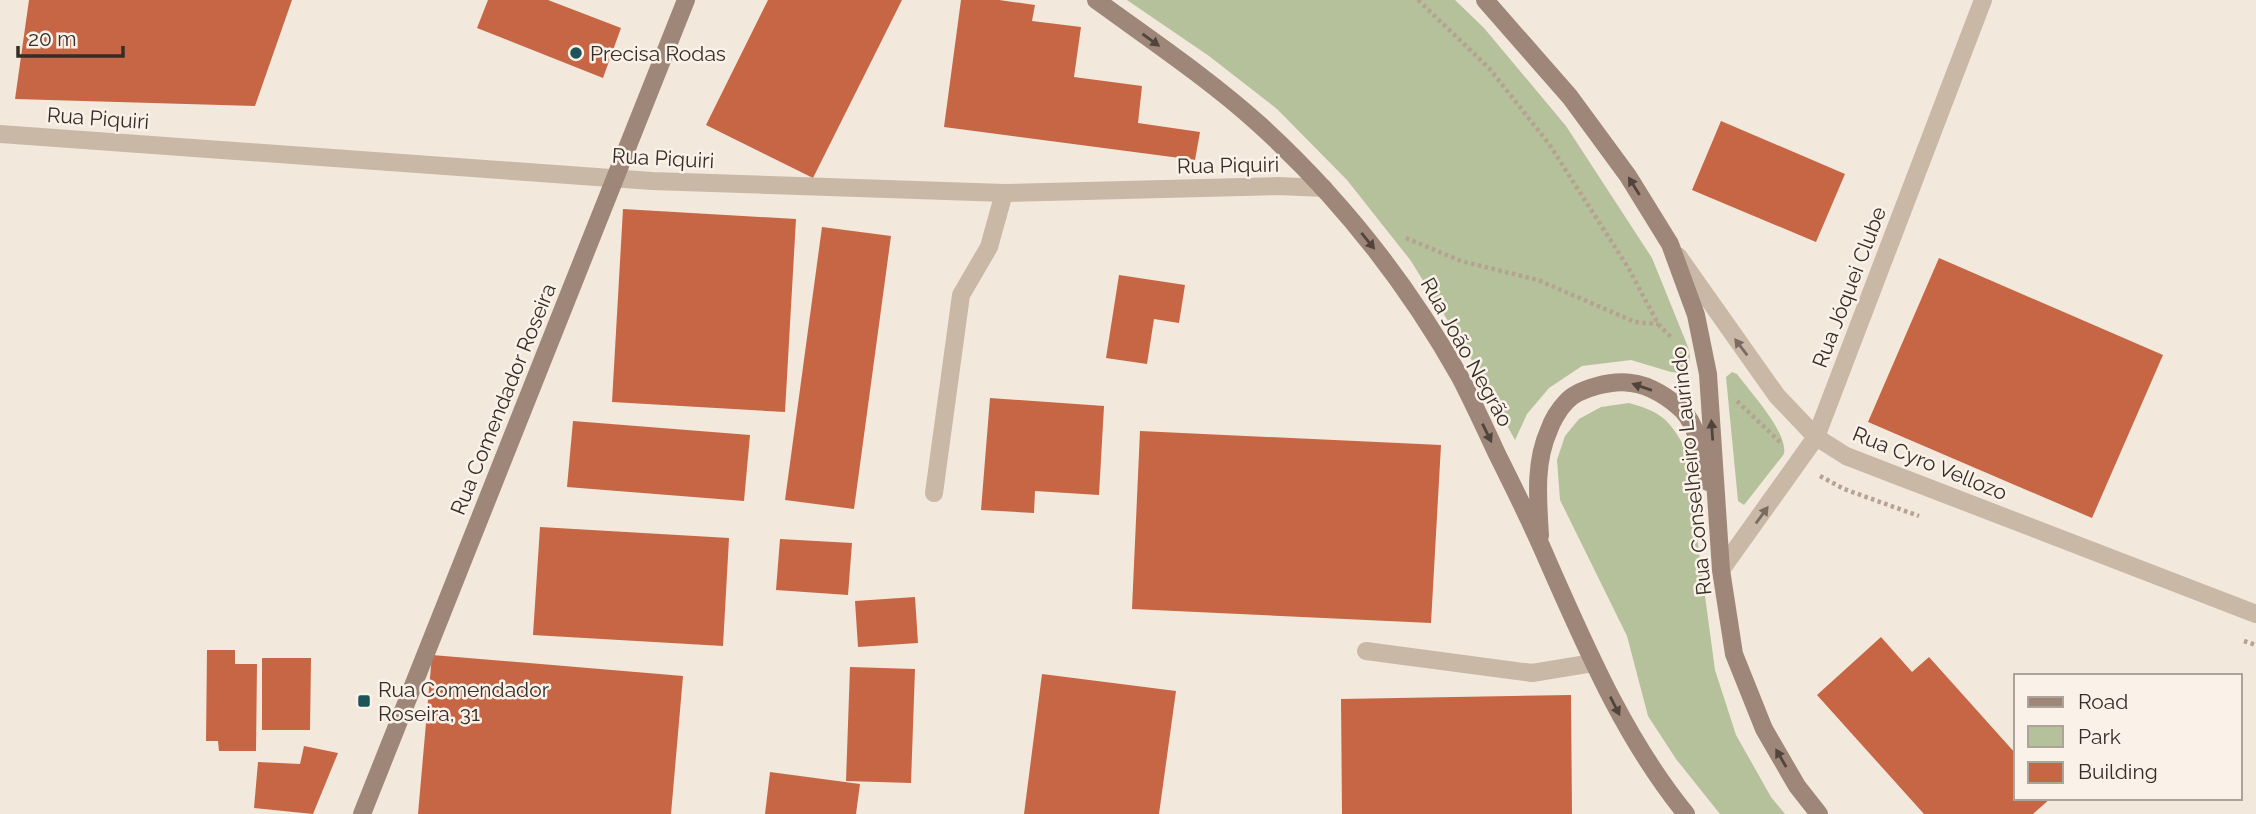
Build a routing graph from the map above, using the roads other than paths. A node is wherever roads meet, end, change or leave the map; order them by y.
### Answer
1 (686, 0) edge
2 (1096, 0) edge
3 (1983, 0) edge
4 (1496, 4) edge
5 (0, 134) edge
6 (615, 178) junction
7 (1324, 188) junction
8 (1004, 193) junction
9 (1670, 244) junction
10 (1816, 437) junction
11 (934, 493) dead end
12 (1719, 522) junction
13 (1541, 543) junction
14 (1721, 570) junction
15 (2256, 614) edge
16 (1366, 651) dead end
17 (1593, 663) junction
18 (362, 814) edge
19 (1686, 814) edge
20 (1819, 814) edge

1 - 6 main road, Rua Comendador Roseira
2 -> 7 main road, Rua João Negrão
3 - 10 street, Rua Jóquei Clube
9 -> 4 main road, Rua Conselheiro Laurindo
5 - 6 street, Rua Piquiri
6 - 8 street, Rua Piquiri
6 - 18 main road, Rua Comendador Roseira
7 - 8 street, Rua Piquiri
7 -> 13 main road, Rua João Negrão
8 - 11 street
10 -> 9 street, Rua Cyro Vellozo
12 -> 9 main road, Rua Conselheiro Laurindo
14 -> 10 street, Rua Jóquei Clube
10 - 15 street, Rua Cyro Vellozo
12 -> 13 main road
12 - 14 main road, Rua Conselheiro Laurindo
13 - 17 main road, Rua João Negrão
20 -> 14 main road, Rua Conselheiro Laurindo
16 - 17 street
17 -> 19 main road, Rua João Negrão

